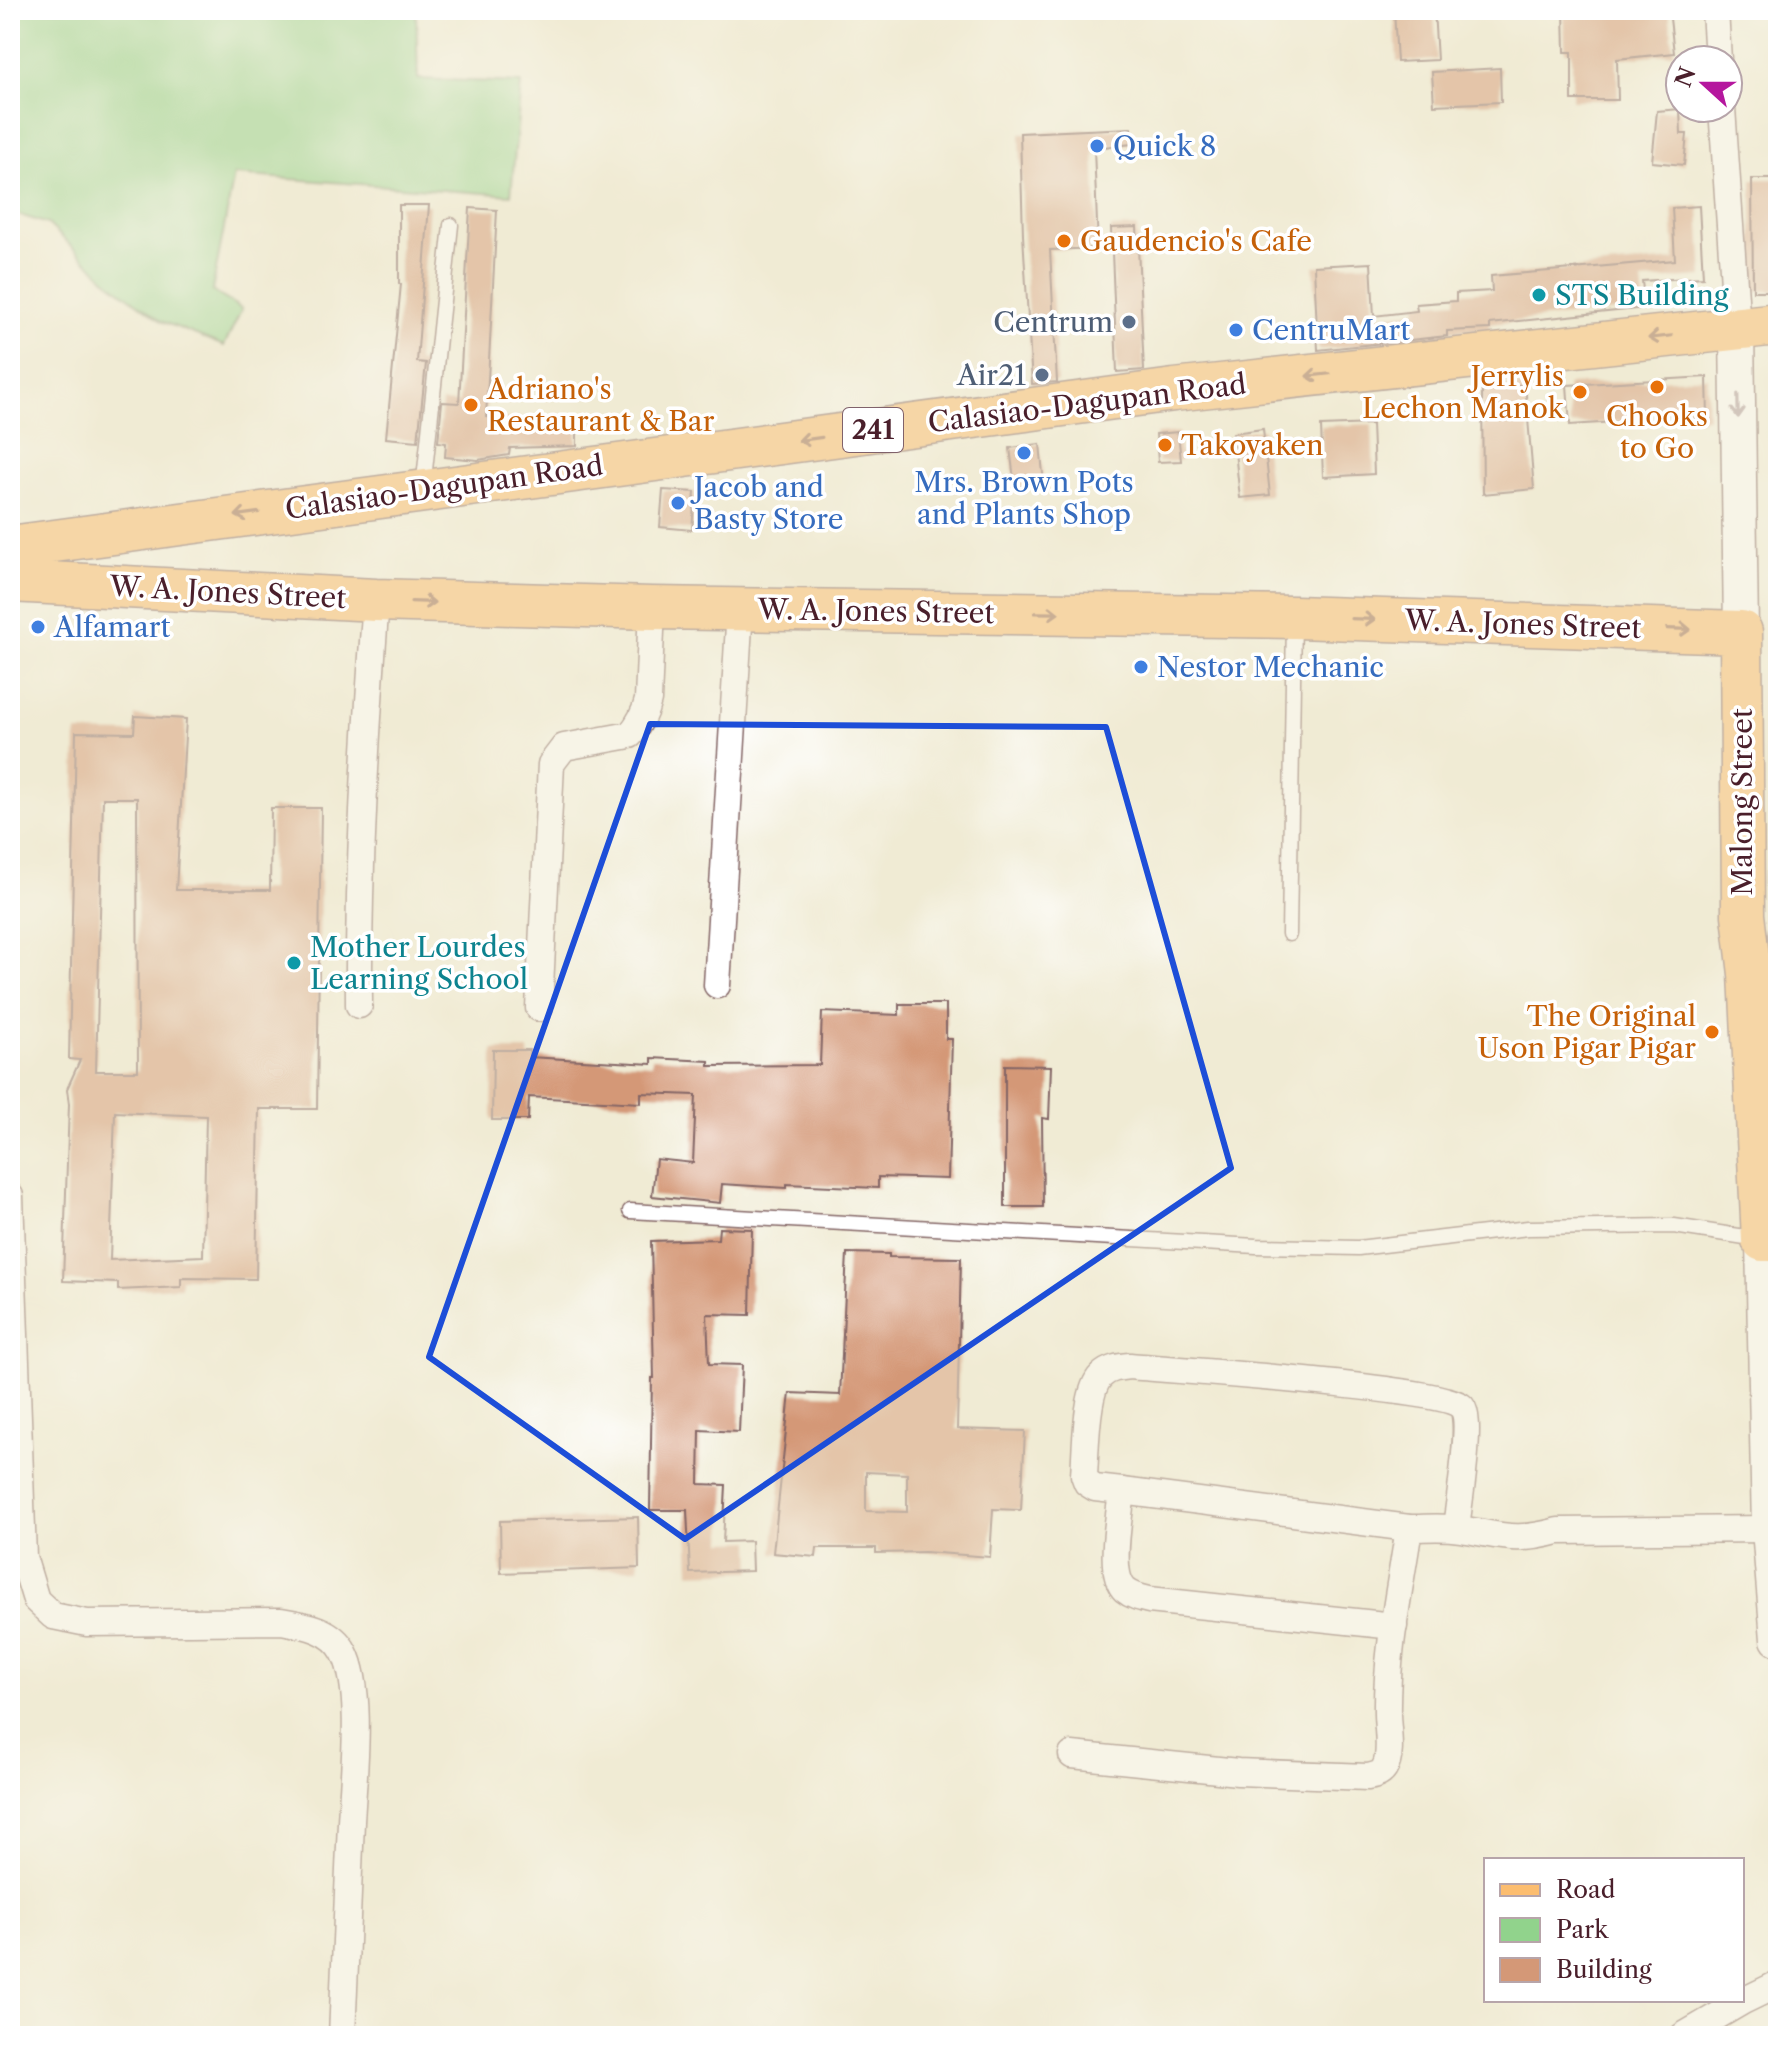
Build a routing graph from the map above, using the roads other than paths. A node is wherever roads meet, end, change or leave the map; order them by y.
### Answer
1 (1715, 10) edge
2 (1717, 44) edge
3 (1723, 124) edge
4 (451, 225) dead end
5 (1778, 324) edge
6 (1737, 328) junction
7 (423, 490) junction
8 (10, 547) edge
9 (10, 581) edge
10 (376, 600) junction
11 (652, 608) junction
12 (740, 609) junction
13 (1295, 617) junction
14 (1741, 632) junction
15 (1289, 934) dead end
16 (1764, 976) edge
17 (717, 985) dead end
18 (359, 1005) dead end
19 (539, 1008) dead end
20 (10, 1196) edge
21 (630, 1211) dead end
22 (1770, 1240) edge
23 (1122, 1491) junction
24 (1409, 1528) junction
25 (1456, 1528) junction
26 (1769, 1529) junction
27 (1394, 1626) junction
28 (1778, 1639) edge
29 (1072, 1755) dead end
30 (1778, 1984) edge
31 (1744, 2001) edge
32 (1741, 2002) edge
33 (342, 2036) edge
34 (1683, 2036) edge

1 - 2 street
3 - 6 street, Malong Street
4 - 7 lane
5 - 6 main road, 241
6 -> 7 main road, Calasiao-Dagupan Road / 241
6 -> 14 street, Malong Street
7 -> 8 main road, Calasiao-Dagupan Road / 241
9 - 10 main road, W. A. Jones Street
10 -> 11 main road, W. A. Jones Street
10 - 18 street
11 - 12 main road, W. A. Jones Street
11 - 19 street
12 -> 13 main road, W. A. Jones Street
12 - 17 street
13 -> 14 main road, W. A. Jones Street
13 - 15 lane
14 - 16 main road, Malong Street
16 - 22 main road, Malong Street
20 - 33 street
21 - 22 lane
22 - 26 street, Malong Street
23 - 24 street
23 - 25 street
23 - 27 street
24 - 25 street
24 - 27 street
25 - 26 street
26 - 28 street, Malong Street
27 - 29 street
30 - 31 street
32 - 34 street

